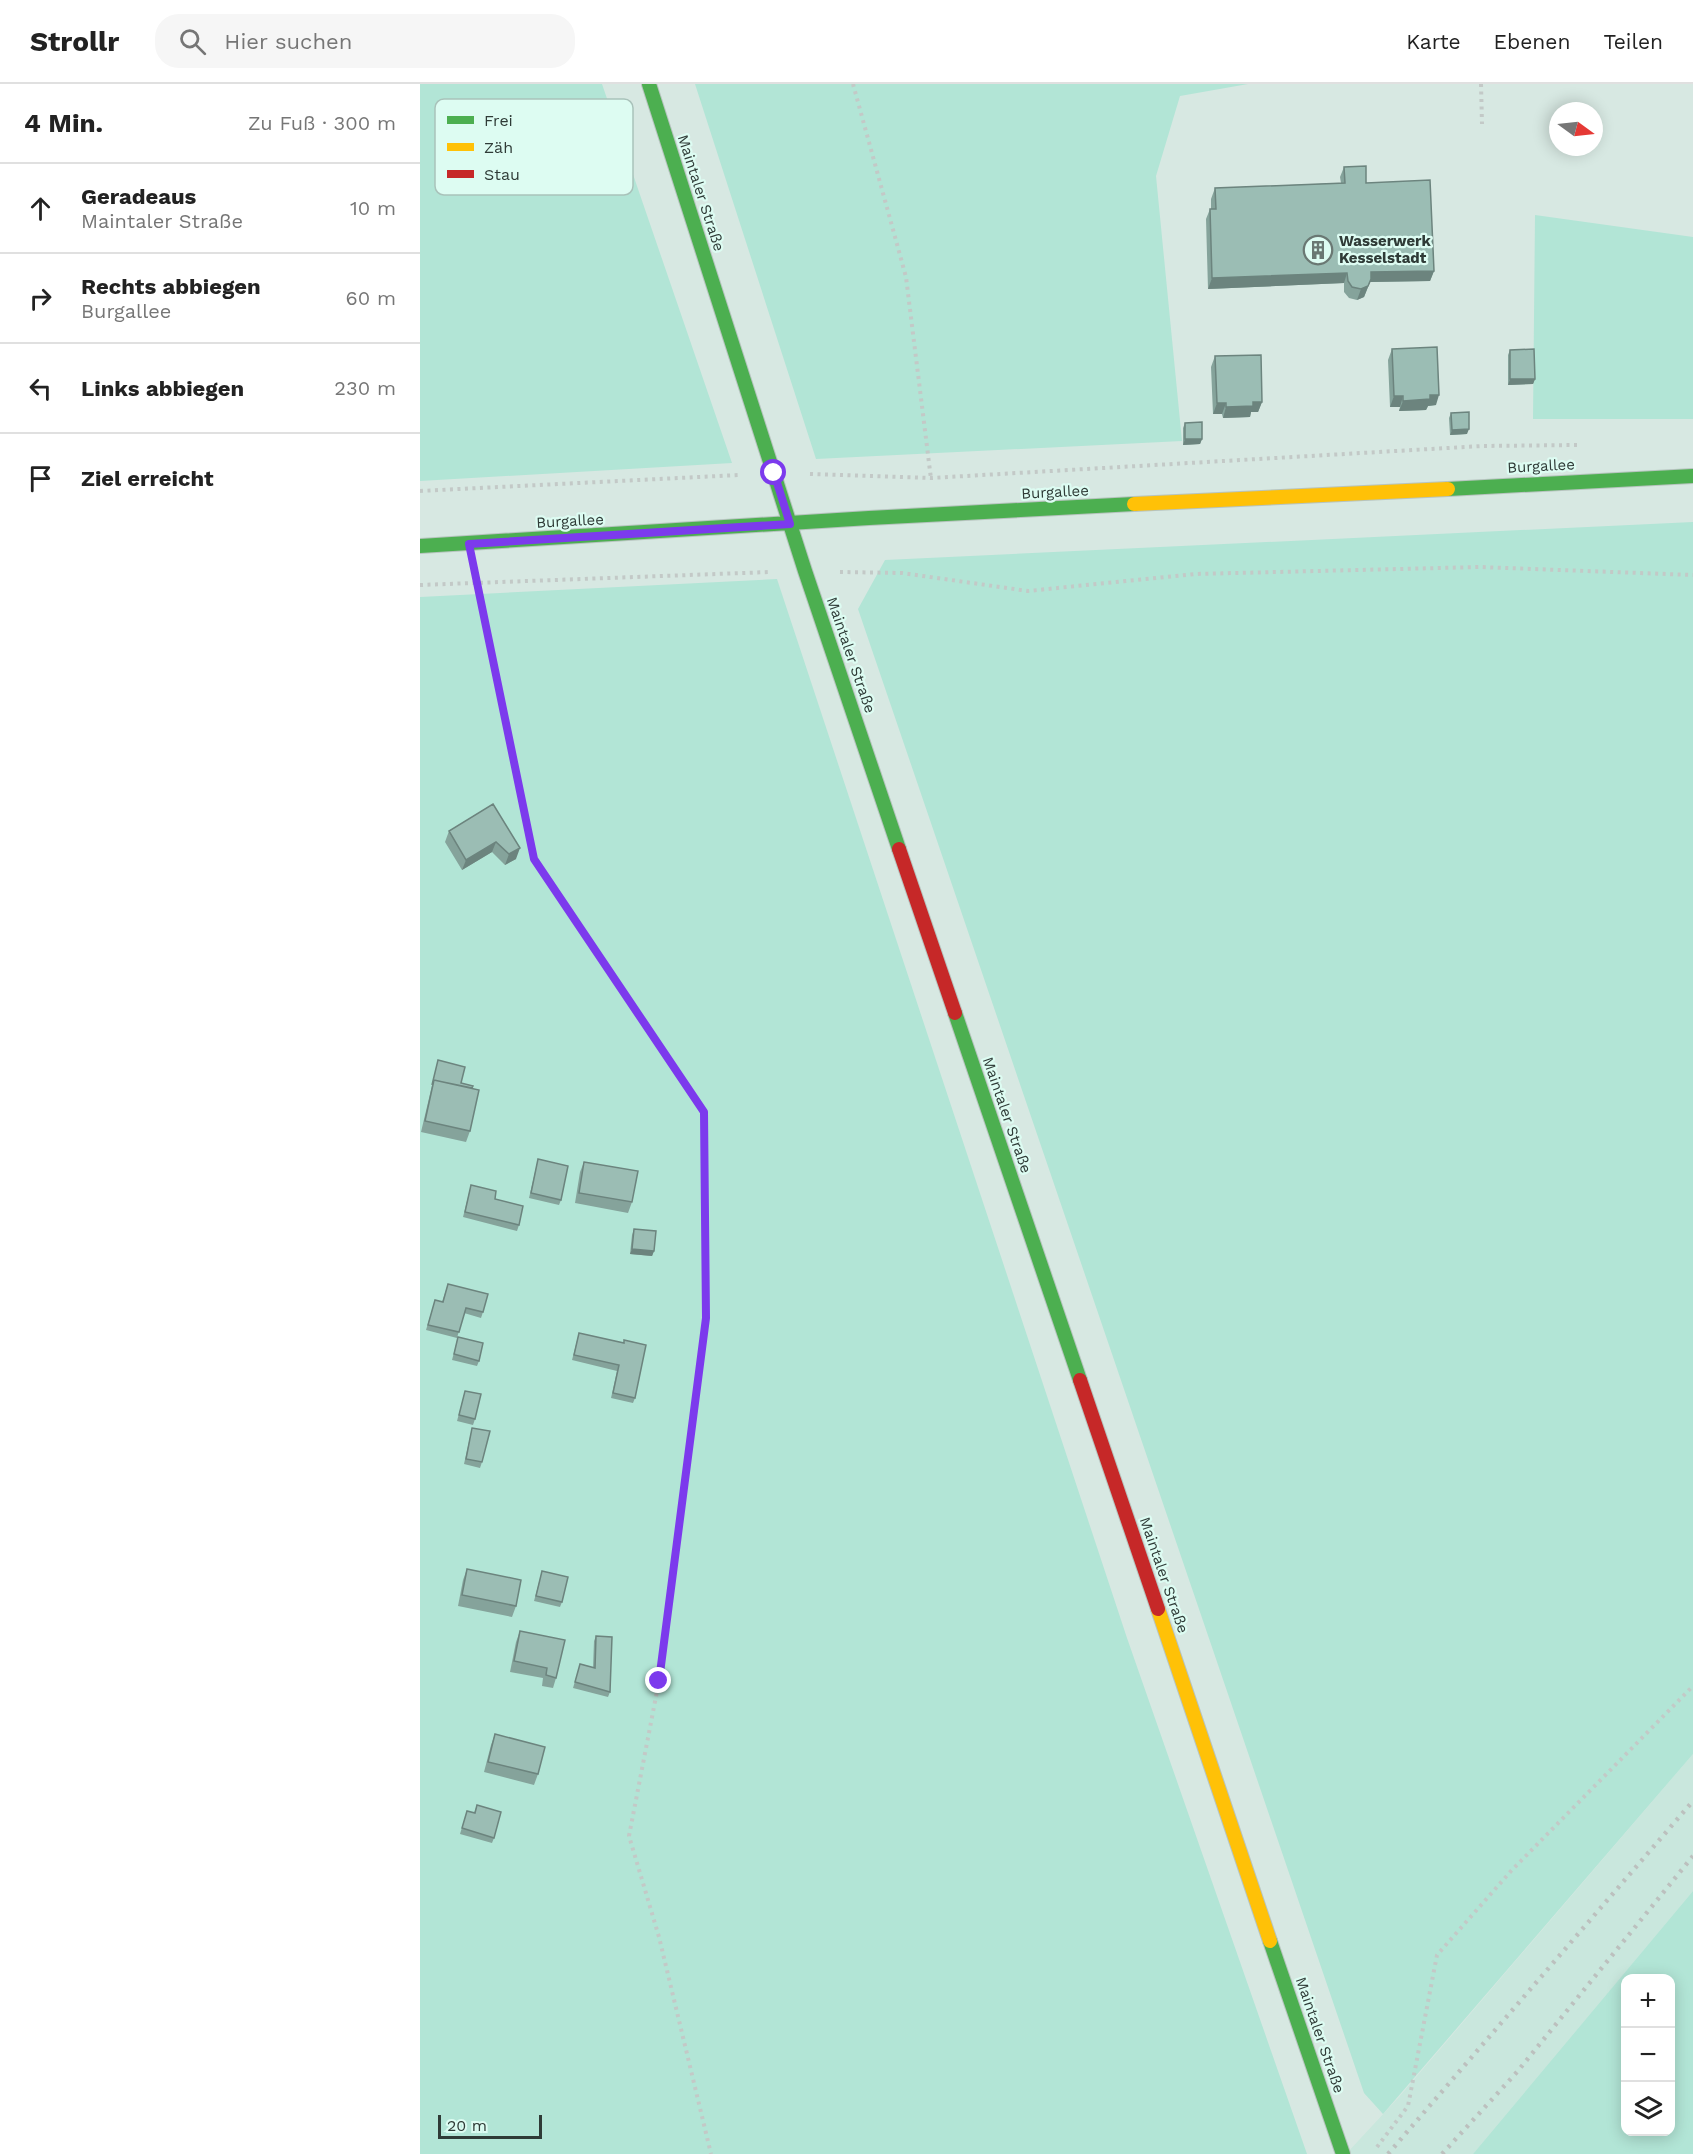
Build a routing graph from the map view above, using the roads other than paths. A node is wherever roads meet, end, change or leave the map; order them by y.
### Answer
1 (649, 84) edge
2 (1693, 476) edge
3 (790, 524) junction
4 (420, 546) edge
5 (1343, 2154) edge

1 - 3 main road, Maintaler Straße
2 - 3 main road, Burgallee
3 - 4 main road, Burgallee
3 - 5 main road, Maintaler Straße

